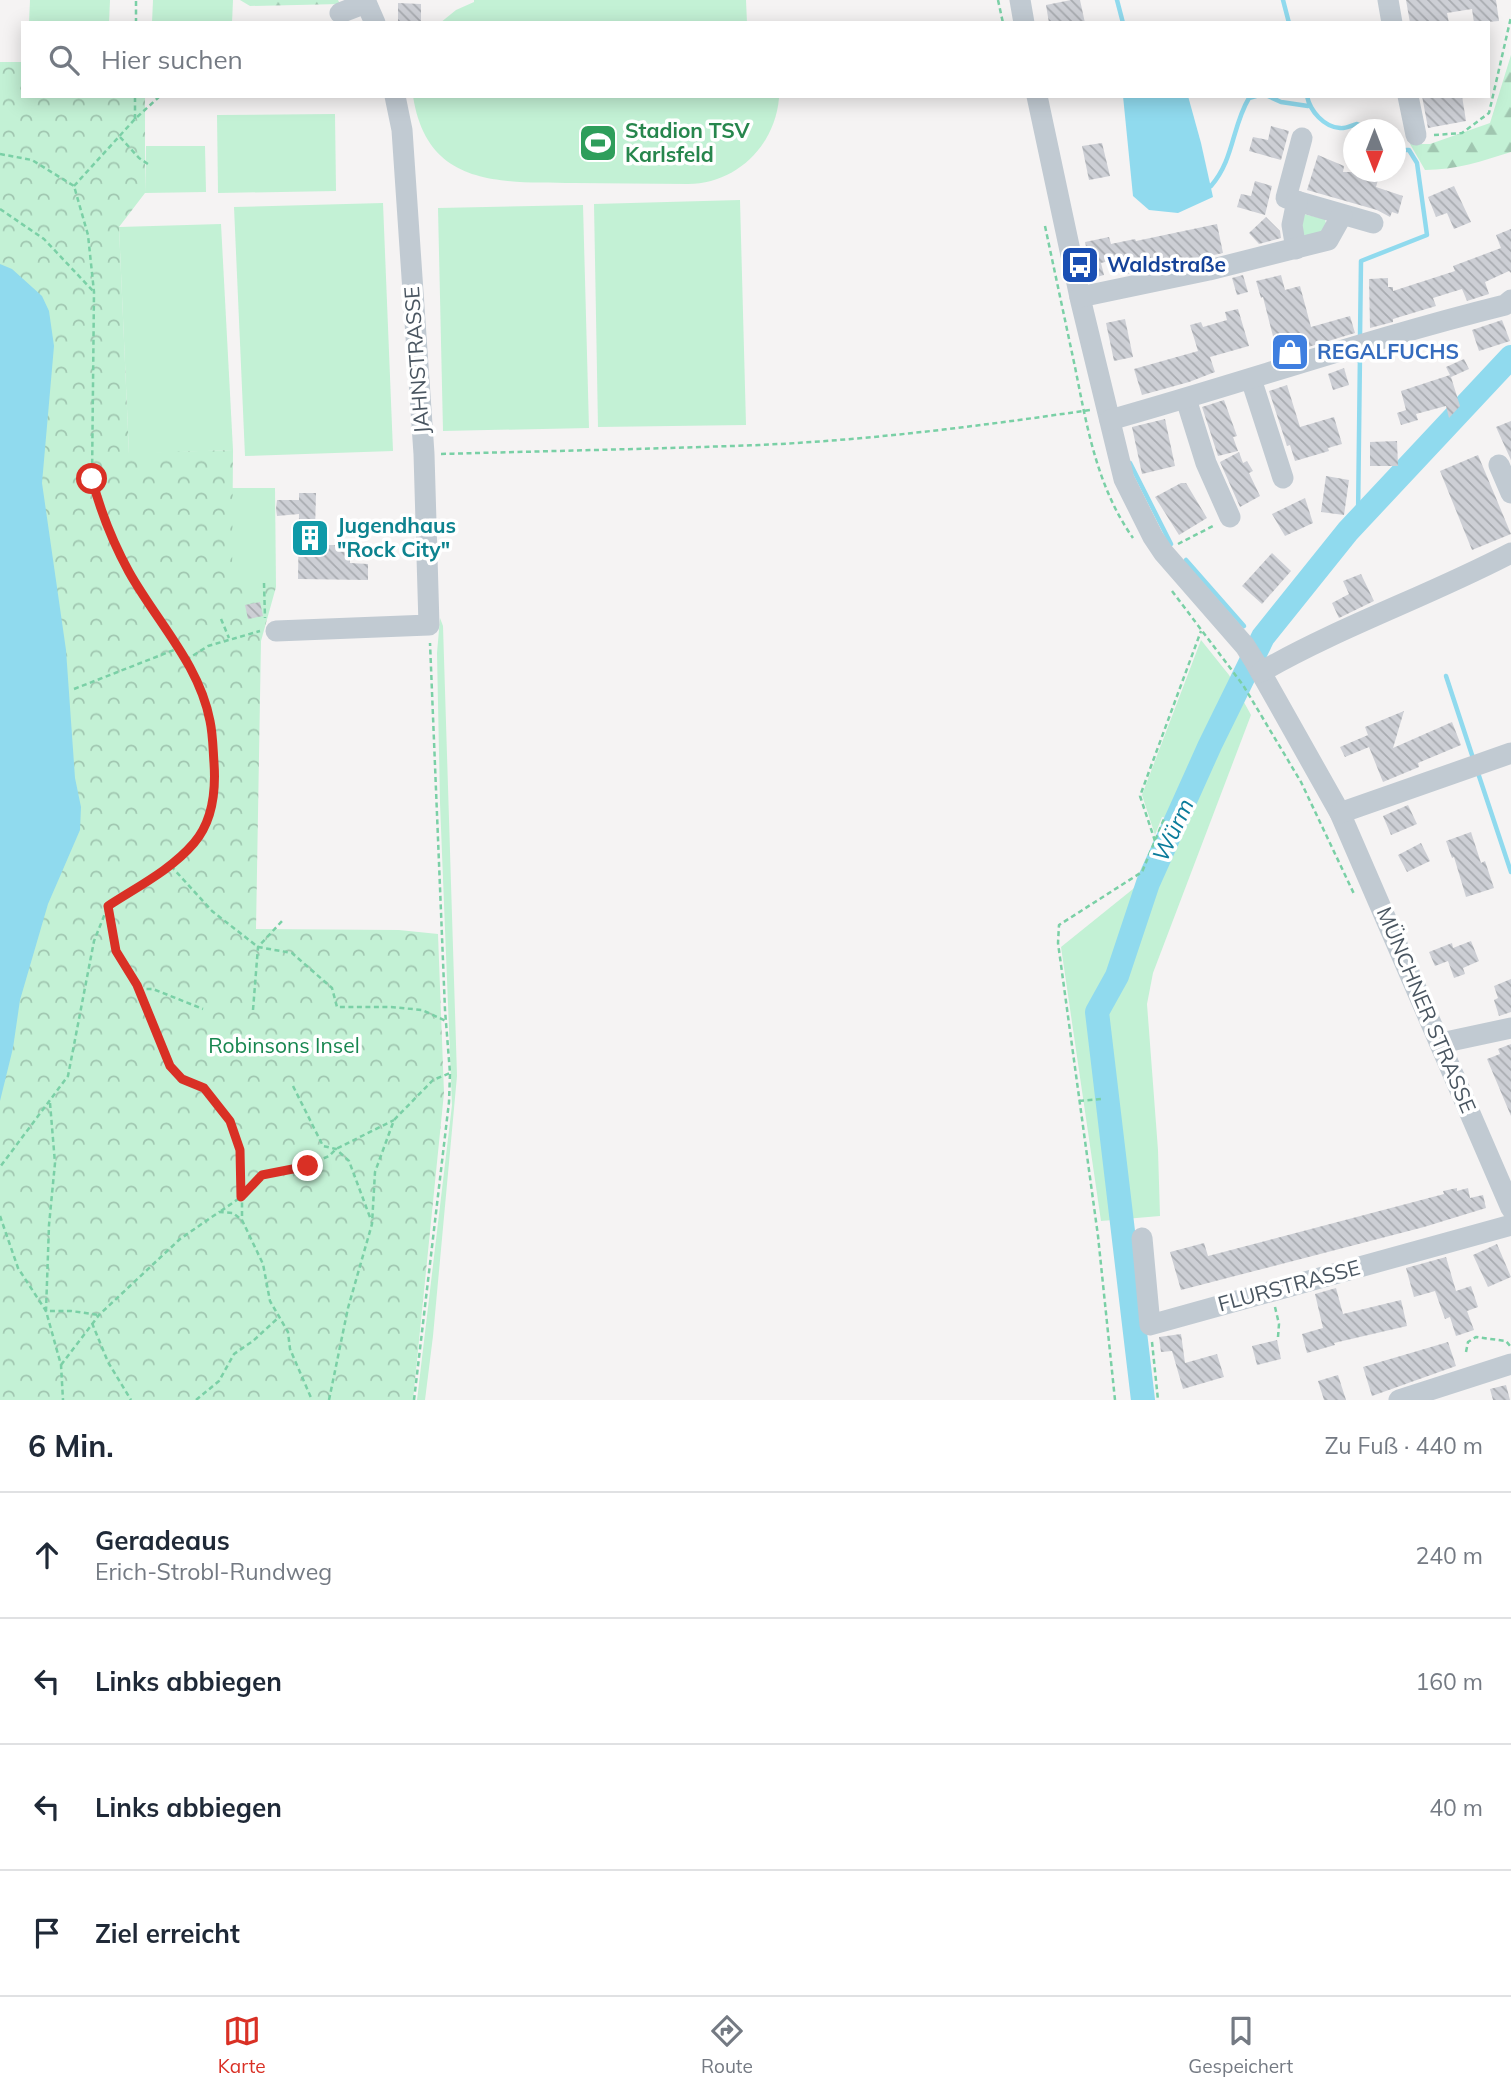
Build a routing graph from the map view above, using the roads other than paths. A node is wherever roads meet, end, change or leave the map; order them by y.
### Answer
1 (1020, 0) edge
2 (1388, 0) edge
3 (365, 1) edge
4 (340, 13) dead end
5 (374, 21) edge
6 (1024, 21) edge
7 (1392, 21) edge
8 (396, 98) edge
9 (1037, 98) edge
10 (1408, 98) edge
11 (1416, 135) road end
12 (1302, 138) dead end
13 (1297, 201) junction
14 (1342, 215) junction
15 (1373, 223) dead end
16 (1296, 249) junction
17 (1080, 297) junction
18 (1511, 300) edge
19 (1251, 379) junction
20 (1186, 399) junction
21 (1110, 420) junction
22 (1499, 466) dead end
23 (1283, 478) dead end
24 (1511, 493) edge
25 (1230, 517) road end
26 (1511, 553) edge
27 (275, 630) road end
28 (1253, 660) junction
29 (1511, 752) edge
30 (1340, 813) junction
31 (1511, 1028) edge
32 (1441, 1044) junction
33 (1511, 1208) edge
34 (1511, 1225) edge
35 (1142, 1238) dead end
36 (1511, 1364) edge
37 (1399, 1400) edge

1 - 6 street
2 - 7 street
3 - 4 street
3 - 5 street
8 - 27 street, JAHNSTRASSE
9 - 17 street, MÜNCHNER STRASSE
10 - 11 street
12 - 13 street
13 - 14 street
13 - 16 street
14 - 15 street
14 - 16 street
16 - 17 street
17 - 21 street, MÜNCHNER STRASSE
18 - 19 street
19 - 20 street
19 - 23 street
20 - 21 street
20 - 25 street
21 - 28 street, MÜNCHNER STRASSE
22 - 24 street
26 - 28 street
28 - 30 street, MÜNCHNER STRASSE
29 - 30 street
30 - 32 street, MÜNCHNER STRASSE
31 - 32 street
32 - 33 street, MÜNCHNER STRASSE
34 - 35 street, FLURSTRASSE
36 - 37 street

